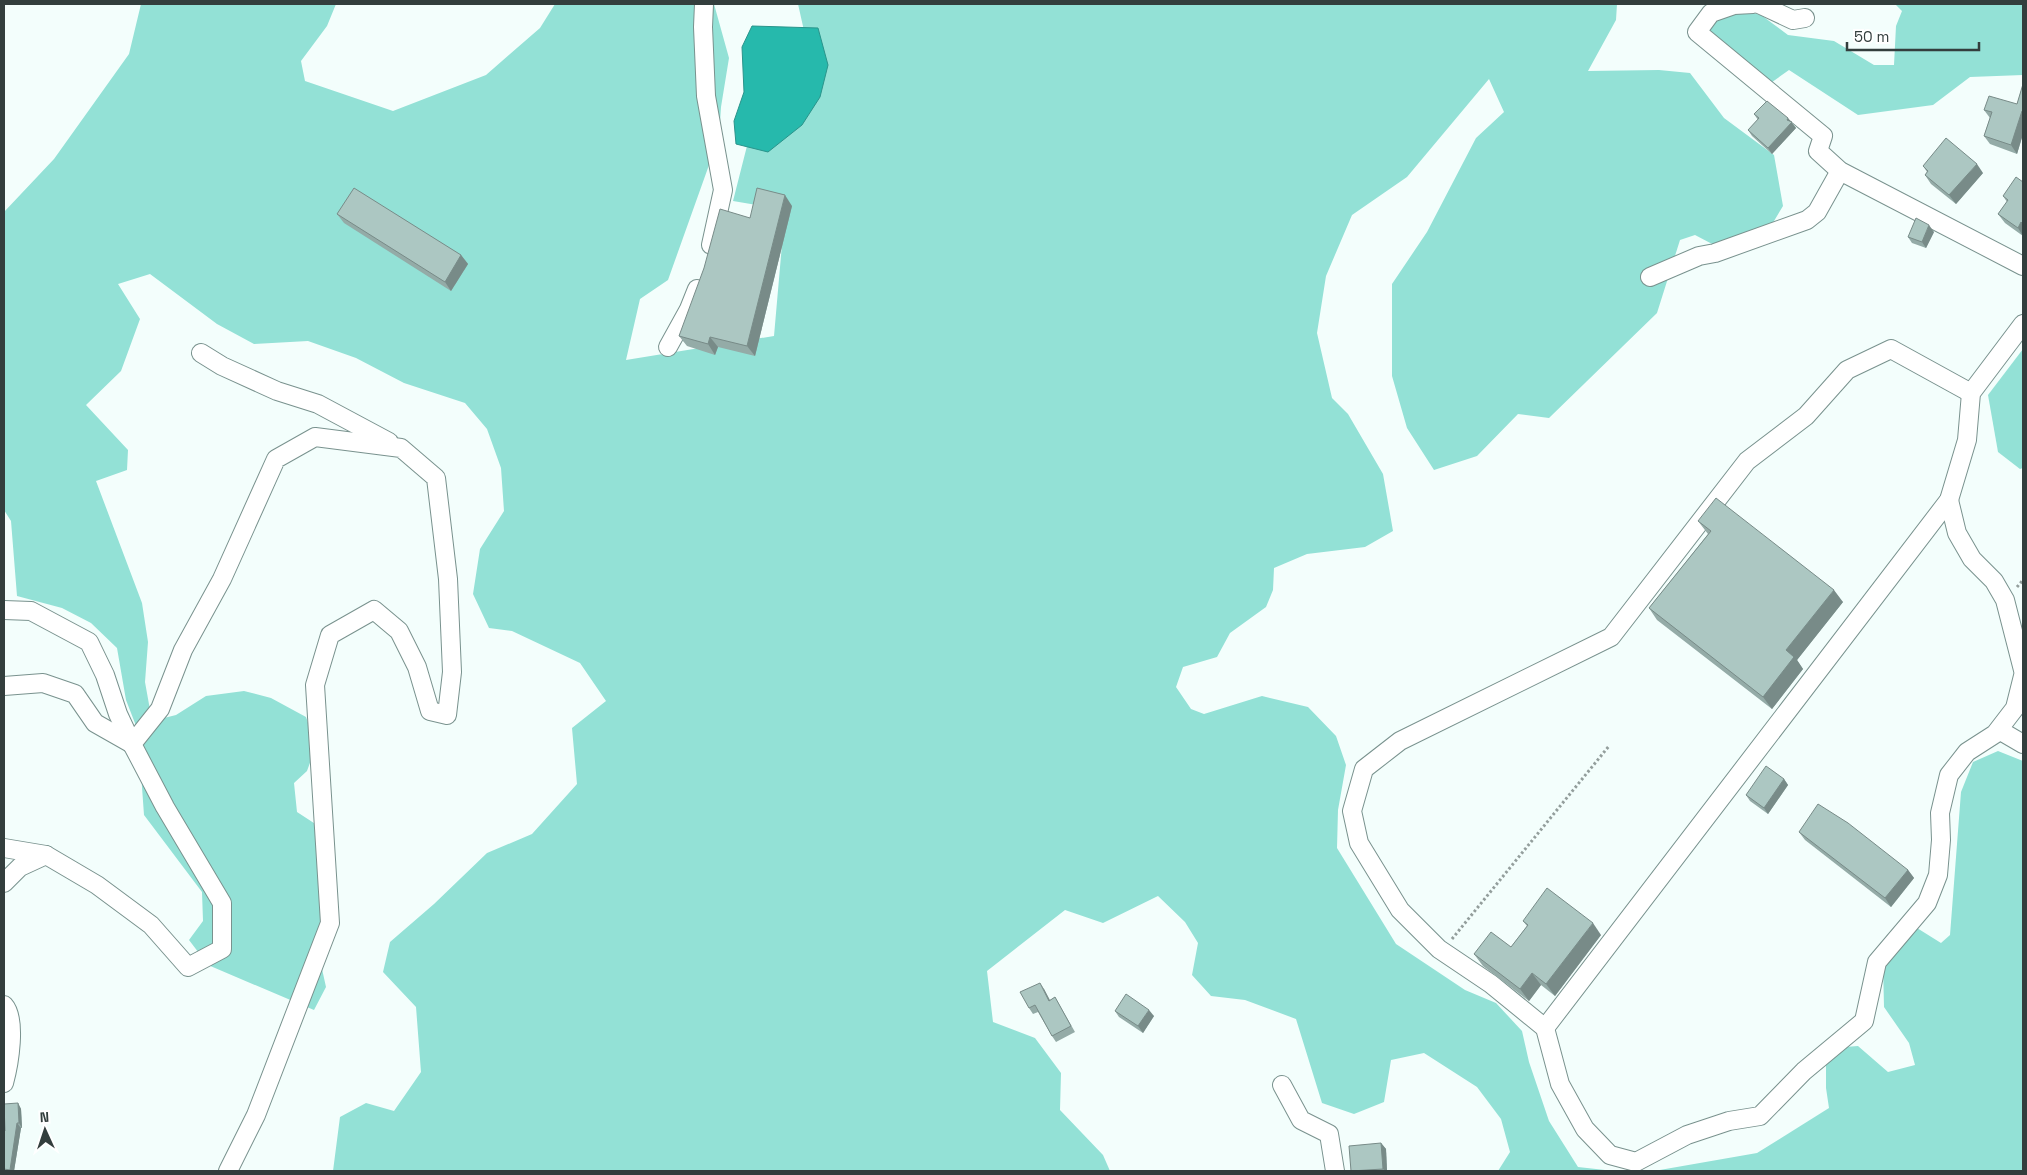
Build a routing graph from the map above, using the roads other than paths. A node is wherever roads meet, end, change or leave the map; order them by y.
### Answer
1 (704, 4) edge
2 (1753, 4) edge
3 (1759, 4) edge
4 (1805, 18) dead end
5 (1840, 171) junction
6 (706, 260) edge
7 (2023, 266) edge
8 (701, 276) edge
9 (1650, 277) dead end
10 (2023, 324) edge
11 (668, 346) dead end
12 (200, 353) dead end
13 (1971, 393) junction
14 (401, 448) junction
15 (1949, 500) junction
16 (4, 610) edge
17 (2023, 670) edge
18 (2023, 676) edge
19 (4, 686) edge
20 (1999, 730) junction
21 (132, 744) junction
22 (2023, 744) edge
23 (4, 848) edge
24 (46, 855) junction
25 (4, 883) edge
26 (4, 1005) edge
27 (1545, 1028) junction
28 (4, 1083) edge
29 (1282, 1084) dead end
30 (228, 1171) edge
31 (1335, 1171) edge

1 - 6 street
2 - 5 street
3 - 4 street
5 - 7 street
5 - 9 street
8 - 11 street
10 - 13 street
12 - 14 street
13 - 15 street
13 - 27 street
14 - 21 street
14 - 30 street
15 - 17 street
15 - 27 street
16 - 21 street
18 - 20 street
19 - 21 street
20 - 22 street
20 - 27 street
21 - 24 street
23 - 24 street
24 - 25 street
26 - 28 street
29 - 31 street

